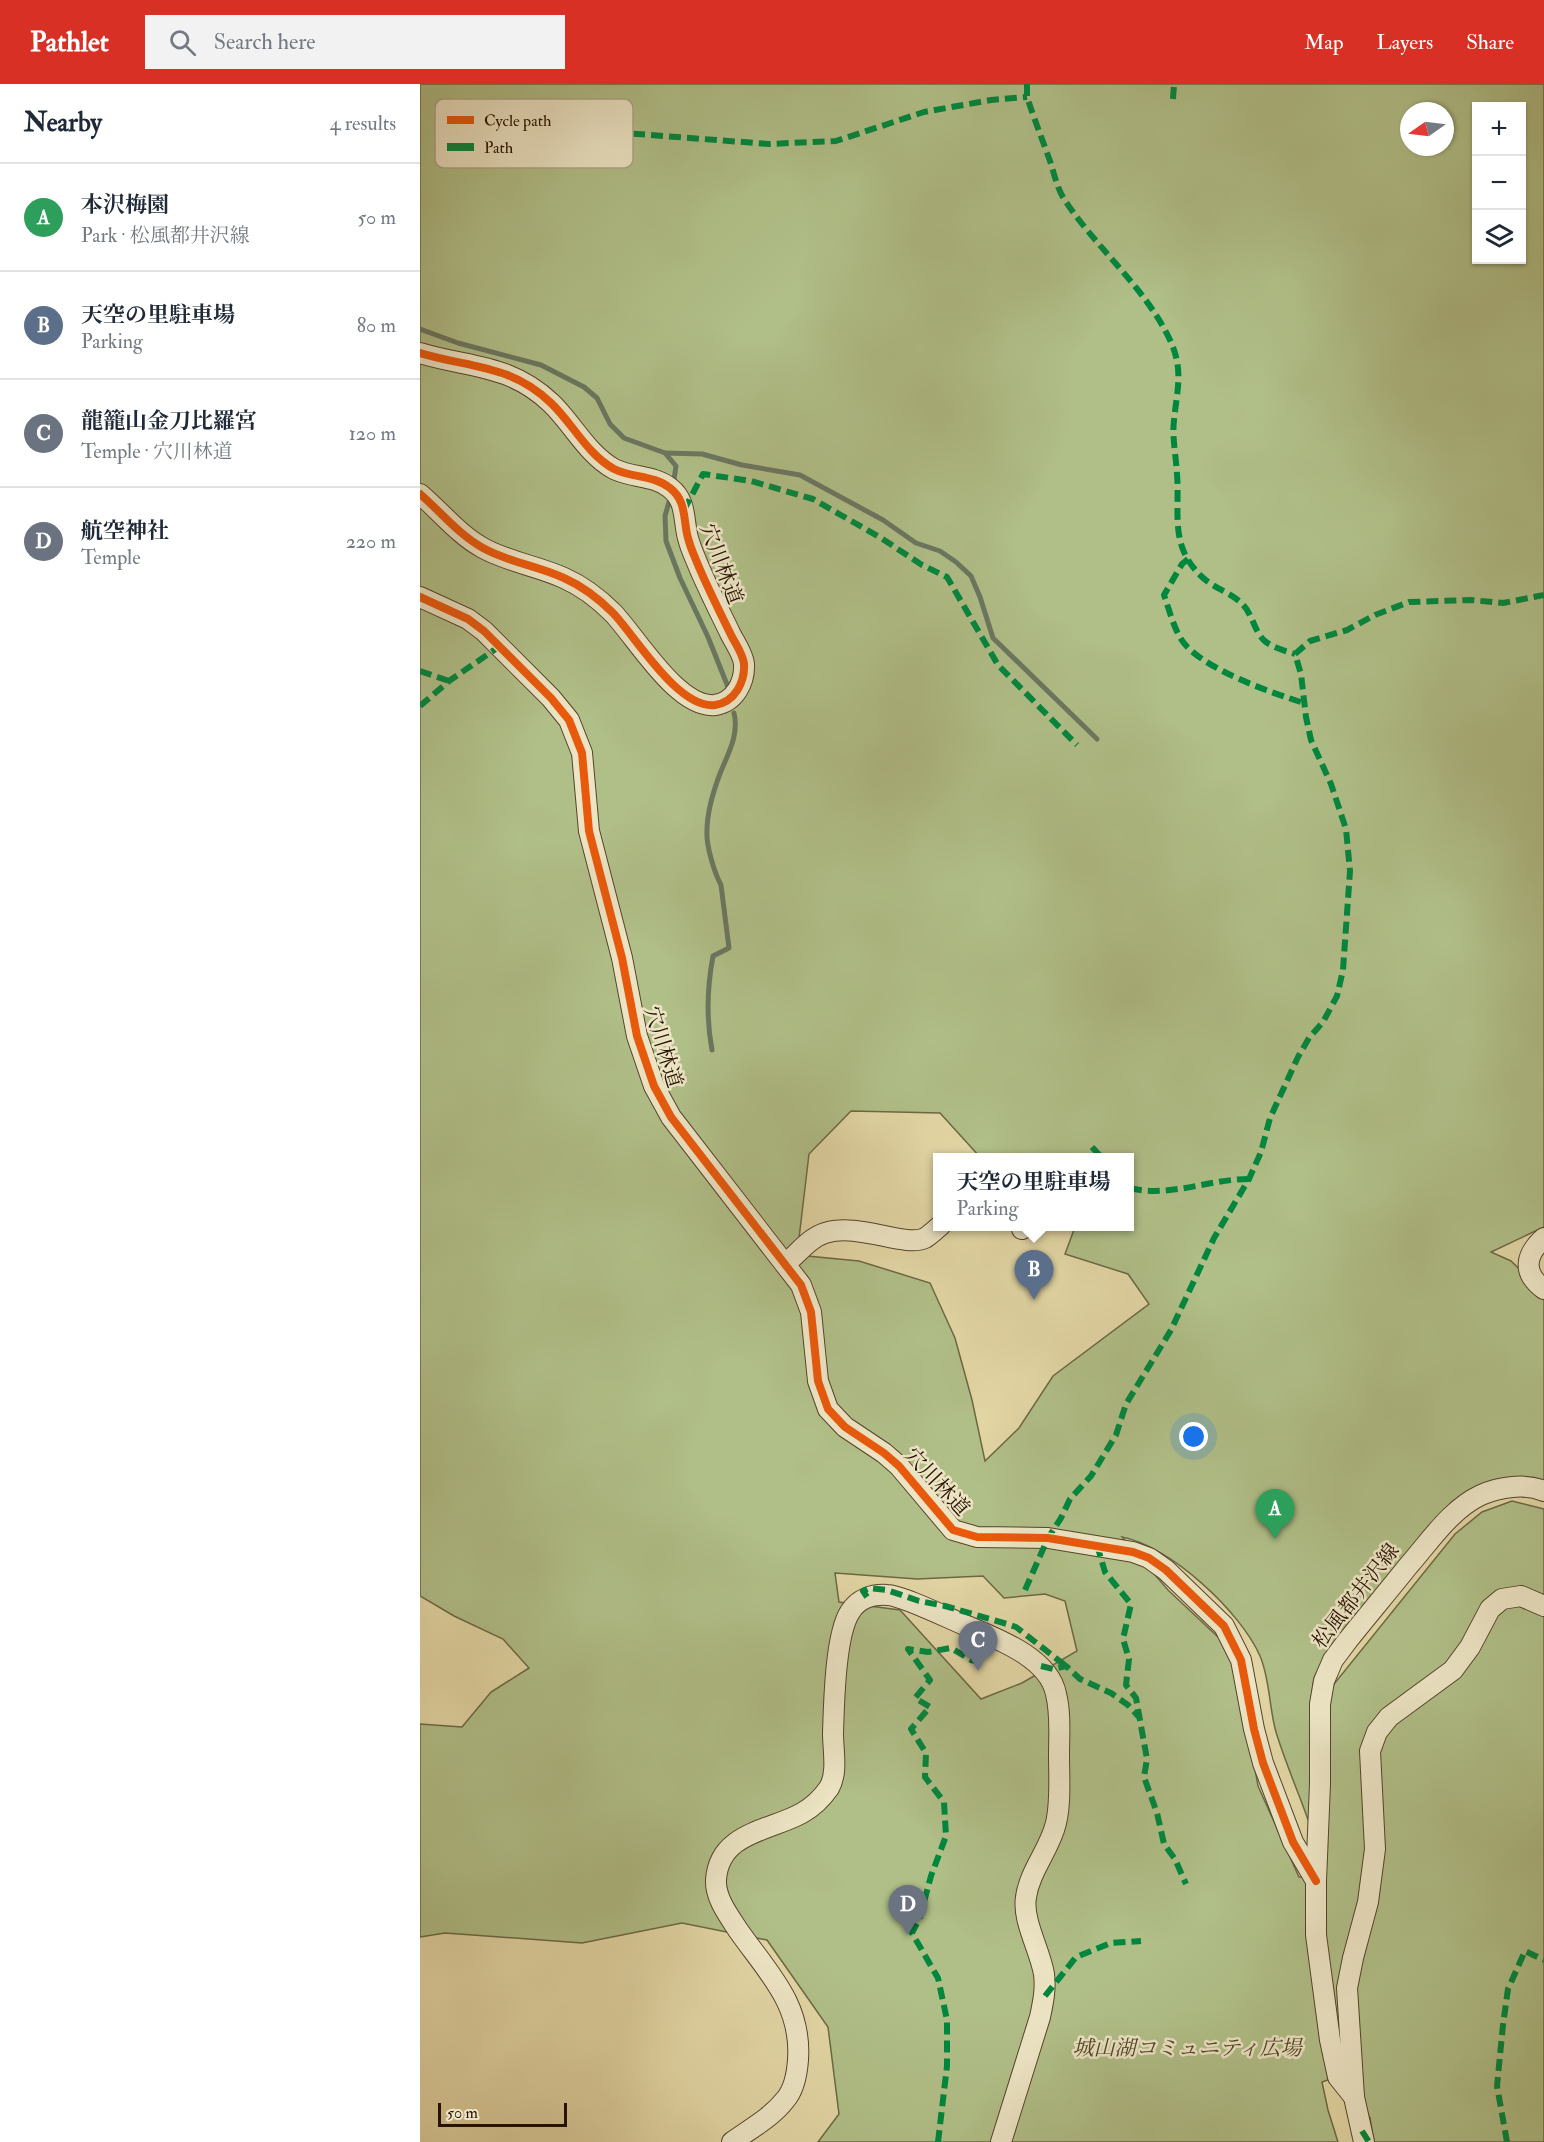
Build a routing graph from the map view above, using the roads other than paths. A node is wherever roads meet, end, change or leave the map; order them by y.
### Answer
1 (420, 353) edge
2 (420, 494) edge
3 (420, 597) edge
4 (935, 1231) edge
5 (1544, 1238) edge
6 (786, 1263) junction
7 (1544, 1288) edge
8 (1544, 1491) edge
9 (1544, 1606) edge
10 (1316, 1881) junction
11 (1354, 2097) junction
12 (732, 2142) edge
13 (1001, 2142) edge
14 (1364, 2142) edge

1 - 2 street, 穴川林道
3 - 6 street, 穴川林道
4 - 6 street
5 - 7 street
6 - 10 street, 穴川林道
8 - 10 street, 松風都井沢線
9 - 11 street, 松風都井沢線
10 - 11 street, 松風都井沢線
11 - 14 street, 松風都井沢線
12 - 13 street

